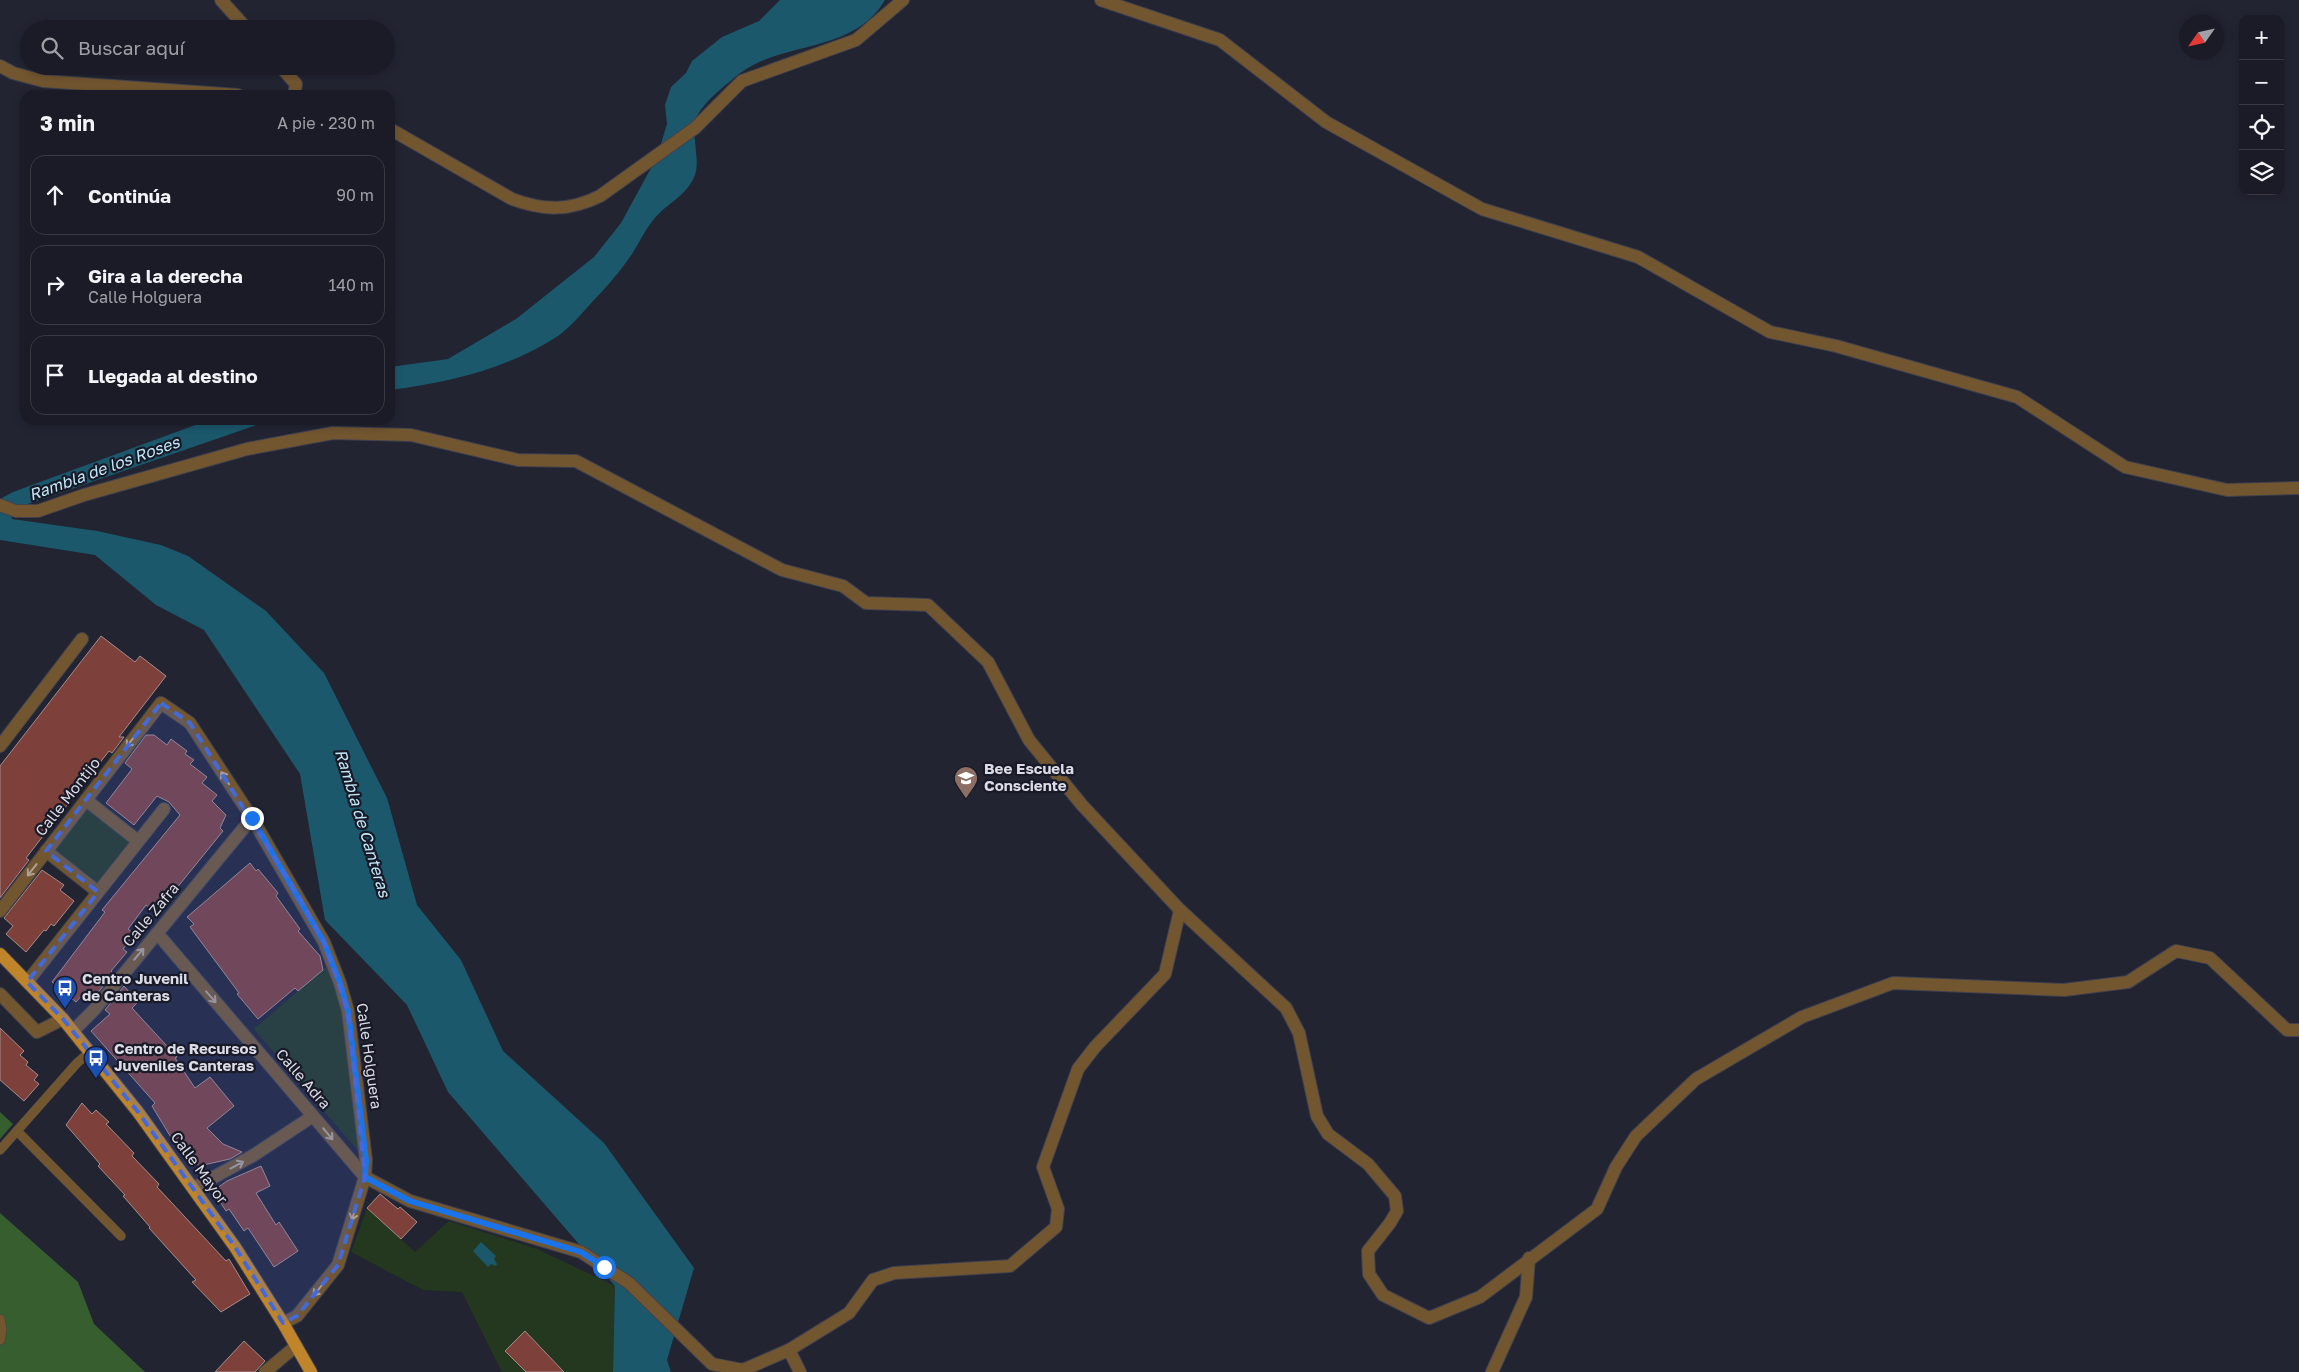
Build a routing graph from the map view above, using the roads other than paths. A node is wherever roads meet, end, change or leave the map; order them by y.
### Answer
1 (221, 0) edge
2 (903, 0) edge
3 (1101, 0) edge
4 (239, 20) edge
5 (0, 66) edge
6 (20, 75) edge
7 (20, 75) edge
8 (288, 75) edge
9 (168, 90) edge
10 (295, 90) edge
11 (395, 132) edge
12 (2299, 488) edge
13 (0, 504) edge
14 (82, 639) dead end
15 (161, 703) joint
16 (0, 746) edge
17 (86, 800) junction
18 (164, 809) dead end
19 (252, 818) junction
20 (138, 841) junction
21 (46, 851) junction
22 (98, 892) junction
23 (1180, 910) junction
24 (0, 911) edge
25 (157, 933) junction
26 (0, 954) edge
27 (27, 982) junction
28 (0, 994) edge
29 (63, 1019) junction
30 (2299, 1030) edge
31 (73, 1031) junction
32 (90, 1052) junction
33 (313, 1116) junction
34 (17, 1131) junction
35 (0, 1150) edge
36 (365, 1177) junction
37 (194, 1188) junction
38 (121, 1236) dead end
39 (1529, 1258) junction
40 (0, 1320) edge
41 (283, 1323) junction
42 (0, 1340) edge
43 (296, 1346) junction
44 (789, 1350) junction
45 (265, 1372) edge
46 (311, 1372) edge
47 (800, 1372) edge
48 (1492, 1372) edge

1 - 4 street
2 - 11 street
3 - 12 street
5 - 6 street
7 - 9 street
8 - 10 street
13 - 23 street
14 - 16 street
15 -> 17 street, Calle Montijo
19 -> 15 street, Calle Holguera
17 - 20 street
17 - 21 street, Calle Montijo
18 - 20 street
19 - 25 street, Calle Zafra
19 - 36 street, Calle Holguera
20 - 22 street
21 - 22 street
21 -> 24 street, Calle Montijo
22 - 27 street
23 - 39 street
23 - 44 street
31 -> 25 street, Calle Zafra
25 -> 33 street, Calle Adra
26 - 27 main road, Calle Mayor
27 - 29 main road, Calle Mayor
28 - 29 street
29 - 31 main road, Calle Mayor
30 - 39 street
31 - 32 main road, Calle Mayor
32 - 34 lane
32 - 37 main road, Calle Mayor
33 -> 36 street, Calle Adra
37 -> 33 street
34 - 35 lane
34 - 38 lane
36 -> 41 street, Calle Holguera
36 - 44 street
37 - 41 main road, Calle Mayor
39 - 48 street
40 - 42 lane
41 - 43 main road, Calle Mayor
43 - 45 street
43 - 46 main road, Calle Mayor
44 - 47 street

